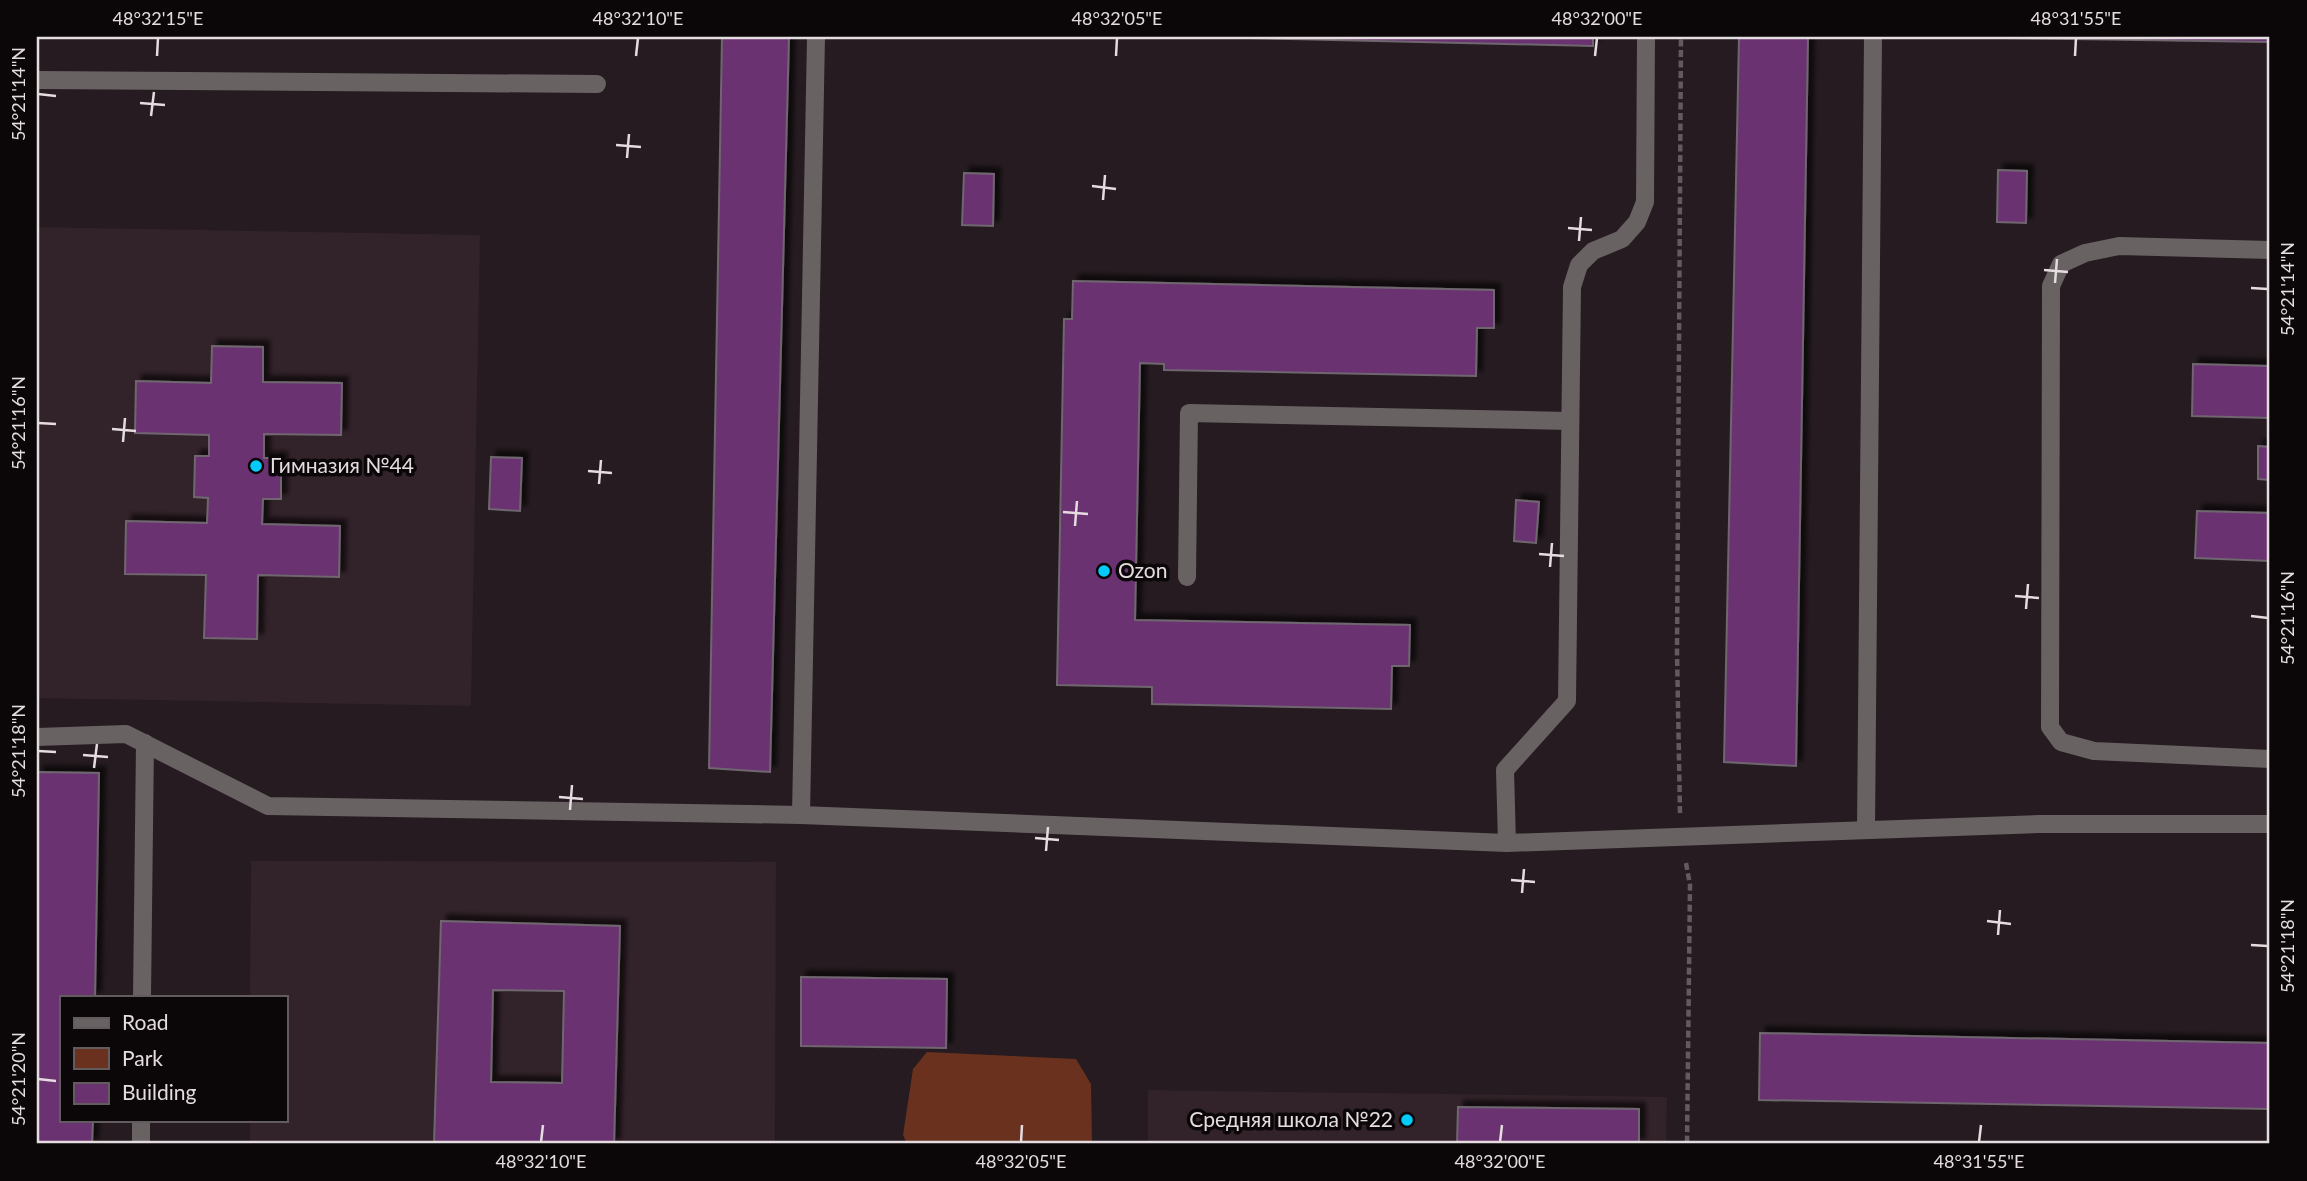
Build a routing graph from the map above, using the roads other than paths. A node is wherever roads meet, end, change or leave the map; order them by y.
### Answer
1 (816, 37) edge
2 (1646, 37) edge
3 (1873, 37) edge
4 (37, 80) edge
5 (597, 83) dead end
6 (2270, 250) edge
7 (1569, 421) junction
8 (1187, 577) dead end
9 (37, 737) edge
10 (145, 743) junction
11 (2270, 759) edge
12 (802, 815) junction
13 (2270, 824) edge
14 (1866, 830) junction
15 (1507, 843) junction
16 (142, 996) edge
17 (141, 1122) edge
18 (141, 1144) edge

1 - 12 lane
2 - 7 lane
3 - 14 lane
4 - 5 lane
6 - 11 lane
7 - 8 lane
7 - 15 lane
9 - 10 lane
10 - 12 lane
10 - 16 lane
12 - 15 lane
13 - 14 lane
14 - 15 lane
17 - 18 lane

